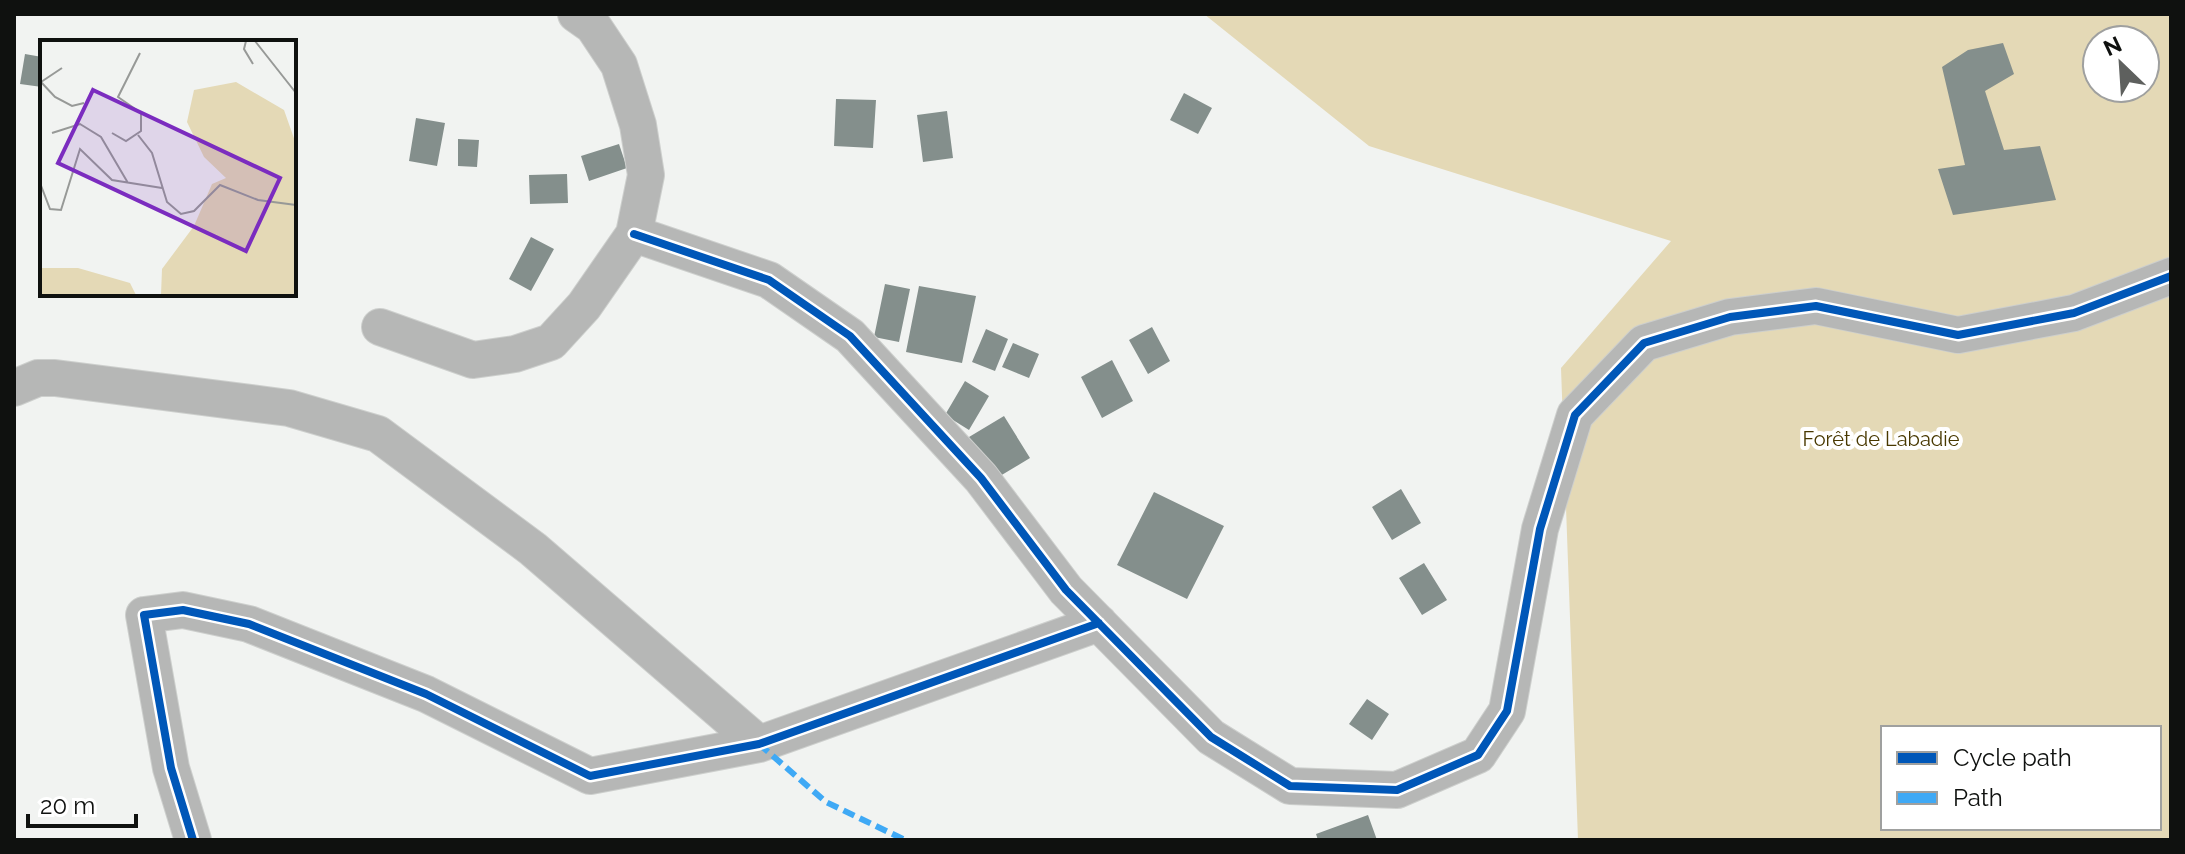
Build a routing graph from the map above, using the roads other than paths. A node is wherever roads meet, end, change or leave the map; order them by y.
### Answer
1 (576, 14) edge
2 (634, 234) junction
3 (2171, 276) edge
4 (380, 327) dead end
5 (14, 388) edge
6 (1099, 623) junction
7 (759, 744) junction
8 (193, 840) edge

1 - 2 street
2 - 4 street
2 - 6 street
3 - 6 street
5 - 7 street
6 - 7 street
7 - 8 street

